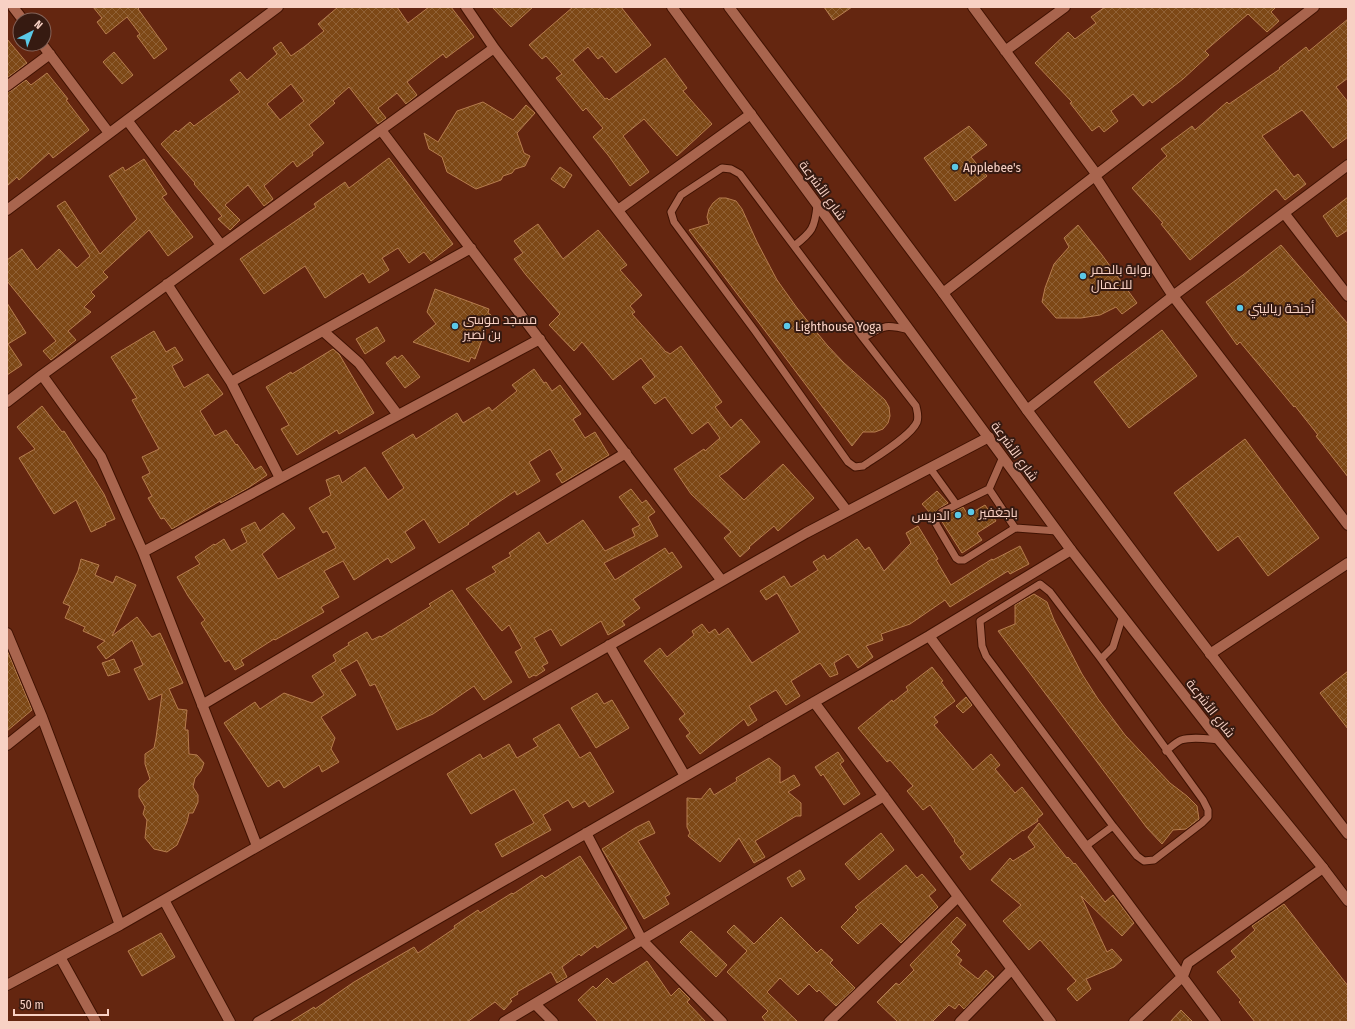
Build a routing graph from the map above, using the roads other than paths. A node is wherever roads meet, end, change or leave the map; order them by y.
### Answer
1 (278, 7) edge
2 (466, 7) edge
3 (672, 7) edge
4 (729, 7) edge
5 (973, 7) edge
6 (1065, 7) edge
7 (1314, 7) edge
8 (494, 48) junction
9 (1005, 51) junction
10 (50, 54) joint
11 (7, 86) edge
12 (751, 114) junction
13 (127, 120) junction
14 (381, 130) junction
15 (109, 134) junction
16 (1348, 165) edge
17 (1096, 176) junction
18 (817, 204) junction
19 (7, 209) edge
20 (618, 210) junction
21 (1284, 213) junction
22 (222, 245) junction
23 (794, 246) junction
24 (471, 248) junction
25 (167, 284) junction
26 (943, 293) junction
27 (1173, 296) junction
28 (1348, 296) edge
29 (910, 330) junction
30 (323, 331) junction
31 (863, 338) junction
32 (540, 339) junction
33 (42, 375) junction
34 (231, 382) junction
35 (7, 402) edge
36 (1027, 410) junction
37 (398, 415) junction
38 (989, 437) junction
39 (626, 453) junction
40 (1003, 457) junction
41 (930, 468) junction
42 (280, 478) junction
43 (989, 489) junction
44 (956, 504) junction
45 (847, 511) junction
46 (1348, 525) edge
47 (1015, 528) junction
48 (1057, 531) junction
49 (1071, 550) junction
50 (142, 552) junction
51 (1348, 563) edge
52 (722, 581) junction
53 (1123, 615) junction
54 (7, 633) edge
55 (929, 636) junction
56 (609, 645) junction
57 (1210, 654) junction
58 (1101, 659) junction
59 (814, 702) junction
60 (202, 705) junction
61 (42, 717) junction
62 (1219, 740) junction
63 (7, 745) edge
64 (1166, 751) junction
65 (685, 776) junction
66 (884, 796) junction
67 (1113, 826) junction
68 (586, 833) junction
69 (1348, 834) edge
70 (257, 846) junction
71 (1086, 846) junction
72 (1323, 868) junction
73 (958, 897) junction
74 (164, 900) junction
75 (1348, 901) edge
76 (120, 924) junction
77 (642, 940) junction
78 (60, 957) junction
79 (1012, 969) junction
80 (1183, 976) junction
81 (7, 985) edge
82 (534, 1004) junction
83 (96, 1022) edge
84 (230, 1022) edge
85 (258, 1022) edge
86 (504, 1022) edge
87 (553, 1022) edge
88 (722, 1022) edge
89 (829, 1022) edge
90 (960, 1022) edge
91 (1051, 1022) edge
92 (1134, 1022) edge
93 (1216, 1022) edge

1 - 13 street
2 - 8 street
3 - 12 street, شارع الأشرعة
4 - 26 street
5 - 9 street
6 - 9 street
7 - 17 street
8 - 14 street
8 - 20 street
9 - 17 street
10 - 11 street
10 - 15 street
12 - 18 street, شارع الأشرعة
12 - 20 street
13 - 15 street
13 - 22 street
14 - 22 street
14 - 24 street
15 - 19 street
16 - 21 street
17 - 26 street
17 - 27 street
18 - 23 lane
18 - 29 street, شارع الأشرعة
20 - 45 street
21 - 27 street
21 - 28 street
22 - 25 street
23 - 31 lane
23 - 31 lane
24 - 30 street
24 - 32 street
25 - 33 street
25 - 34 street
26 - 36 street
27 - 36 street
27 - 46 street
29 - 31 lane
29 - 38 street, شارع الأشرعة
30 - 34 street
30 - 37 street
32 - 37 street
32 - 39 street
33 - 35 street
33 - 50 street
34 - 42 street
36 - 57 street
37 - 42 street
38 - 40 street, شارع الأشرعة
38 - 41 street
39 - 52 street
39 - 60 street
40 - 43 lane
40 - 48 street, شارع الأشرعة
41 - 44 lane
41 - 45 street
42 - 50 street
43 - 44 lane
43 - 47 lane
44 - 47 lane
45 - 52 street
47 - 48 lane
48 - 49 street, شارع الأشرعة
49 - 53 street, شارع الأشرعة
49 - 55 street
50 - 60 street
51 - 57 street
52 - 56 street
53 - 58 lane
53 - 62 street, شارع الأشرعة
54 - 61 street
55 - 59 street
55 - 71 street
56 - 65 street
56 - 70 street
57 - 69 street
58 - 64 lane
58 - 67 lane
59 - 65 street
59 - 66 street
60 - 70 street
61 - 63 street
61 - 76 street
62 - 64 lane
62 - 72 street, شارع الأشرعة
64 - 67 lane
65 - 68 street
66 - 73 street
66 - 77 street
67 - 71 lane
68 - 77 street
68 - 85 street
70 - 74 street
71 - 80 street
72 - 75 street, شارع الأشرعة
72 - 80 street
73 - 79 street
73 - 89 street
74 - 76 street
74 - 84 street
76 - 78 street
77 - 82 street
77 - 88 street
78 - 81 street
78 - 83 street
79 - 90 street
79 - 91 street
80 - 92 street
80 - 93 street
82 - 86 street
82 - 87 street

